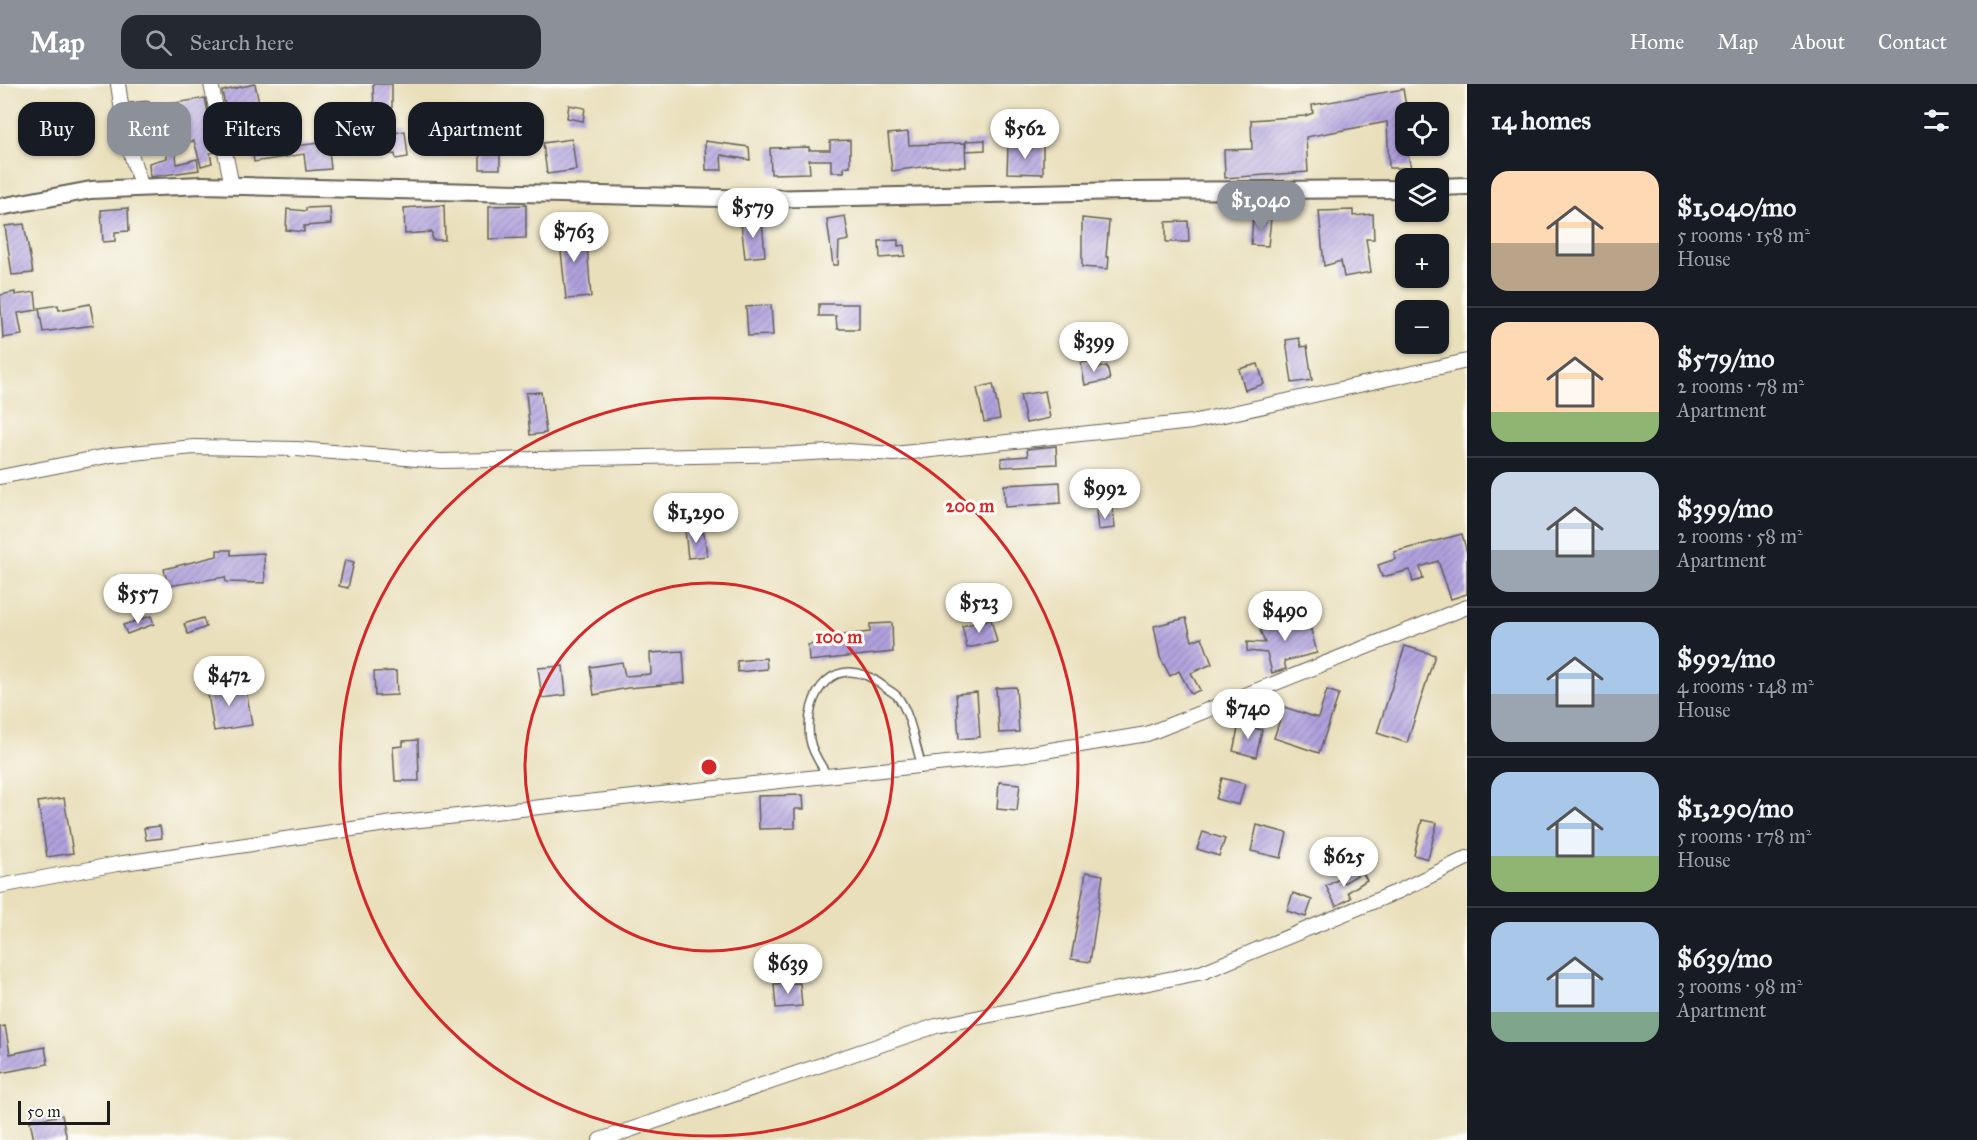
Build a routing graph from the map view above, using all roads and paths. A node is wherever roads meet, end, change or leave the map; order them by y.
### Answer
1 (118, 84) edge
2 (211, 84) edge
3 (232, 186) junction
4 (1467, 186) edge
5 (1449, 187) edge
6 (142, 188) junction
7 (1395, 189) edge
8 (0, 207) edge
9 (1467, 361) edge
10 (0, 477) edge
11 (1467, 607) edge
12 (921, 766) junction
13 (828, 777) junction
14 (1467, 858) edge
15 (0, 886) edge
16 (600, 1140) edge

1 - 6 street
2 - 3 street
3 - 6 street
3 - 7 street
4 - 5 street
6 - 8 street
9 - 10 street
11 - 12 street
12 - 13 street
12 - 13 lane
13 - 15 street
14 - 16 street

